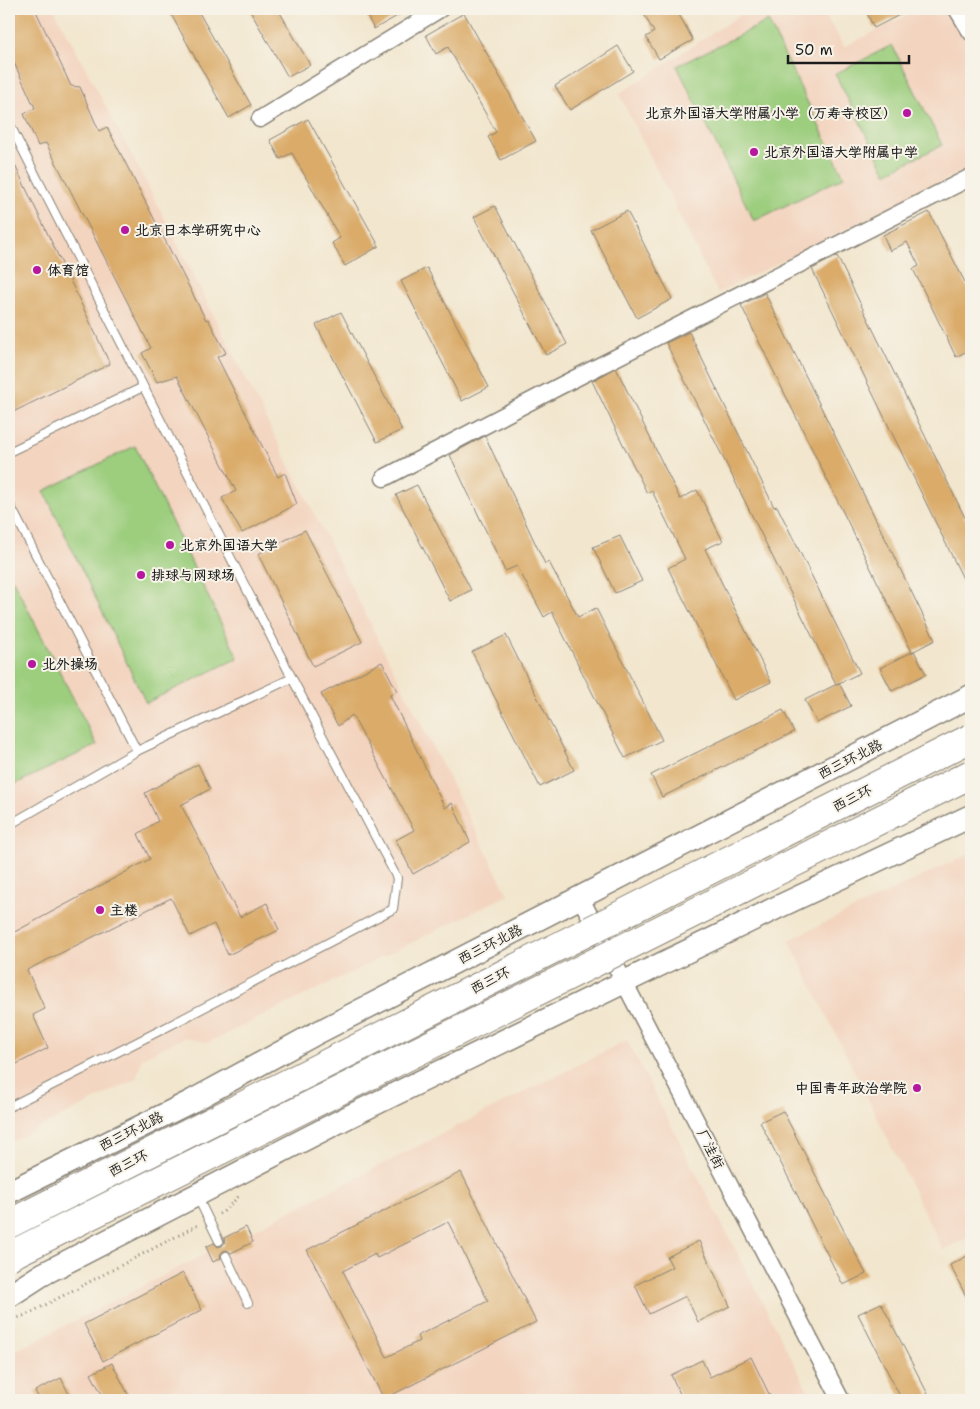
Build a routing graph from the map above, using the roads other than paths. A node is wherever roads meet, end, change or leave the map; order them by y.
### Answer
1 (440, 9) edge
2 (957, 9) edge
3 (971, 32) edge
4 (260, 118) dead end
5 (9, 123) edge
6 (11, 135) edge
7 (971, 178) edge
8 (143, 387) junction
9 (9, 452) edge
10 (384, 478) dead end
11 (9, 503) edge
12 (292, 678) junction
13 (971, 696) edge
14 (971, 738) edge
15 (136, 751) junction
16 (971, 774) edge
17 (971, 816) edge
18 (9, 825) edge
19 (580, 898) junction
20 (625, 983) junction
21 (9, 1107) edge
22 (9, 1192) edge
23 (198, 1196) junction
24 (9, 1224) edge
25 (219, 1241) dead end
26 (9, 1256) edge
27 (226, 1256) dead end
28 (9, 1296) edge
29 (248, 1303) dead end
30 (841, 1400) edge

1 - 4 street
2 - 3 street
5 - 6 lane
6 - 8 lane
7 - 10 street
8 - 9 lane
8 - 12 lane
11 - 15 lane
12 - 15 lane
12 - 21 lane
13 - 19 street, 西三环北路
14 - 24 highway, 西三环, bridge
15 - 18 lane
16 - 26 highway, bridge
17 - 20 street
19 - 20 street, 厂洼街
19 - 22 street, 西三环北路
20 - 23 street
20 - 30 street, 厂洼街
23 - 25 lane
23 - 28 street
27 - 29 lane

